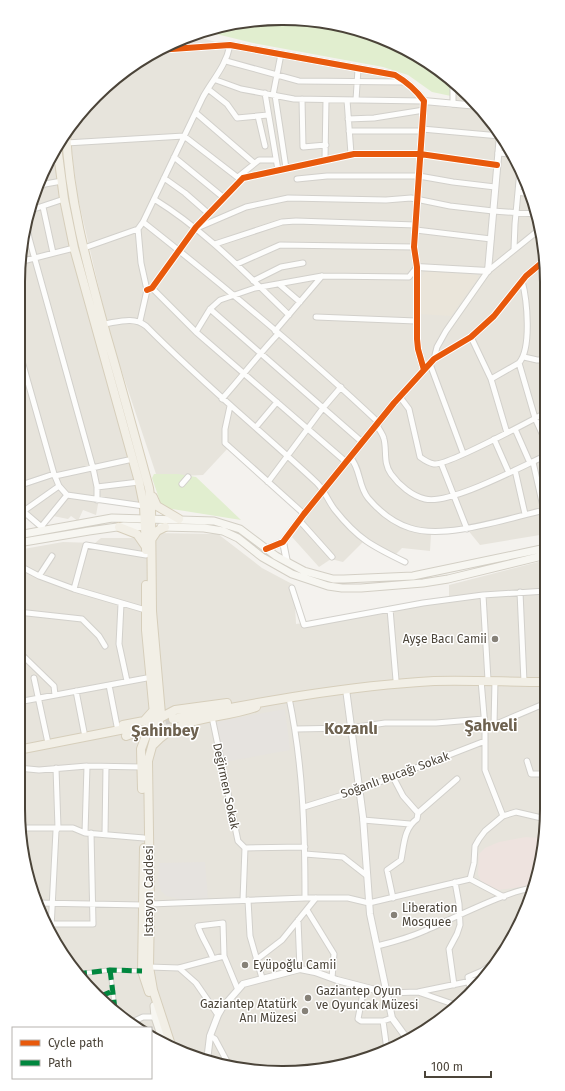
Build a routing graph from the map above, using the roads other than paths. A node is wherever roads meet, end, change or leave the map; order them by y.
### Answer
1 (230, 46) junction
2 (175, 49) edge
3 (281, 54) junction
4 (226, 61) junction
5 (358, 69) junction
6 (276, 75) junction
7 (216, 80) junction
8 (356, 82) junction
9 (406, 82) junction
10 (208, 89) junction
11 (454, 90) edge
12 (265, 93) junction
13 (274, 95) junction
14 (302, 99) junction
15 (326, 100) junction
16 (347, 100) junction
17 (356, 100) junction
18 (424, 101) junction
19 (453, 104) junction
20 (470, 105) edge
21 (424, 110) junction
22 (196, 112) junction
23 (268, 115) junction
24 (258, 116) junction
25 (348, 119) junction
26 (422, 130) junction
27 (349, 131) junction
28 (184, 136) junction
29 (494, 136) edge
30 (66, 143) joint
31 (499, 143) edge
32 (326, 145) junction
33 (264, 146) dead end
34 (498, 153) junction
35 (351, 154) junction
36 (420, 154) junction
37 (506, 154) edge
38 (59, 155) edge
39 (174, 157) junction
40 (325, 159) junction
41 (276, 160) junction
42 (60, 161) junction
43 (55, 162) edge
44 (254, 163) junction
45 (497, 165) junction
46 (286, 168) junction
47 (278, 170) junction
48 (419, 176) junction
49 (164, 178) junction
50 (239, 178) junction
51 (297, 179) dead end
52 (62, 180) junction
53 (519, 183) edge
54 (45, 184) edge
55 (495, 186) junction
56 (518, 192) junction
57 (523, 193) edge
58 (154, 198) junction
59 (224, 198) junction
60 (64, 199) junction
61 (417, 199) junction
62 (43, 207) junction
63 (36, 209) edge
64 (493, 211) junction
65 (516, 213) junction
66 (209, 214) junction
67 (530, 214) edge
68 (143, 222) junction
69 (197, 227) junction
70 (416, 228) junction
71 (138, 229) junction
72 (535, 233) edge
73 (29, 236) edge
74 (491, 239) junction
75 (215, 244) junction
76 (414, 247) junction
77 (74, 248) junction
78 (84, 248) junction
79 (514, 249) junction
80 (178, 250) junction
81 (53, 253) junction
82 (34, 258) junction
83 (26, 260) edge
84 (304, 263) dead end
85 (237, 264) junction
86 (539, 264) edge
87 (417, 267) junction
88 (488, 271) junction
89 (322, 276) junction
90 (253, 280) junction
91 (522, 281) junction
92 (279, 284) junction
93 (261, 288) junction
94 (149, 289) junction
95 (232, 295) junction
96 (300, 302) junction
97 (210, 309) junction
98 (289, 315) junction
99 (316, 317) dead end
100 (140, 321) junction
101 (416, 321) junction
102 (104, 324) junction
103 (196, 332) junction
104 (276, 333) junction
105 (471, 337) junction
106 (260, 353) junction
107 (524, 357) junction
108 (540, 360) edge
109 (432, 362) junction
110 (519, 363) junction
111 (424, 370) junction
112 (25, 372) edge
113 (245, 374) junction
114 (491, 379) junction
115 (342, 388) junction
116 (400, 397) junction
117 (222, 399) junction
118 (277, 402) junction
119 (230, 406) junction
120 (323, 408) junction
121 (540, 416) edge
122 (535, 418) junction
123 (378, 424) junction
124 (256, 427) junction
125 (515, 428) junction
126 (540, 429) edge
127 (308, 430) junction
128 (507, 433) junction
129 (494, 439) junction
130 (362, 442) junction
131 (463, 453) junction
132 (288, 456) junction
133 (540, 458) edge
134 (133, 459) junction
135 (348, 460) junction
136 (532, 462) junction
137 (441, 463) junction
138 (93, 468) junction
139 (515, 470) junction
140 (509, 473) junction
141 (54, 475) junction
142 (188, 477) dead end
143 (139, 482) junction
144 (268, 482) junction
145 (25, 484) edge
146 (182, 484) dead end
147 (59, 486) junction
148 (97, 487) junction
149 (149, 488) junction
150 (324, 490) junction
151 (540, 492) edge
152 (67, 495) junction
153 (455, 495) junction
154 (97, 500) junction
155 (144, 506) junction
156 (25, 511) edge
157 (540, 512) edge
158 (25, 513) edge
159 (304, 514) junction
160 (525, 514) junction
161 (179, 519) junction
162 (299, 520) junction
163 (148, 523) junction
164 (119, 527) junction
165 (165, 527) junction
166 (43, 529) junction
167 (467, 529) junction
168 (25, 533) edge
169 (151, 540) junction
170 (283, 542) junction
171 (25, 543) edge
172 (266, 549) junction
173 (540, 549) edge
174 (146, 551) junction
175 (52, 556) dead end
176 (540, 556) edge
177 (332, 557) dead end
178 (287, 562) junction
179 (405, 562) dead end
180 (25, 569) edge
181 (39, 576) junction
182 (292, 588) dead end
183 (74, 589) junction
184 (540, 591) edge
185 (520, 592) junction
186 (483, 595) junction
187 (121, 604) junction
188 (390, 609) junction
189 (148, 611) junction
190 (25, 613) edge
191 (105, 646) dead end
192 (25, 658) edge
193 (152, 677) junction
194 (34, 678) dead end
195 (540, 679) edge
196 (396, 680) junction
197 (488, 680) junction
198 (524, 680) junction
199 (127, 681) junction
200 (540, 681) edge
201 (109, 685) junction
202 (346, 689) junction
203 (76, 691) junction
204 (55, 695) junction
205 (40, 698) junction
206 (289, 698) junction
207 (25, 701) edge
208 (160, 701) junction
209 (265, 701) junction
210 (540, 706) edge
211 (175, 710) junction
212 (154, 711) junction
213 (212, 717) junction
214 (160, 718) junction
215 (173, 719) tunnel mouth
216 (484, 719) junction
217 (494, 725) junction
218 (117, 726) junction
219 (485, 727) junction
220 (149, 728) junction
221 (350, 728) junction
222 (296, 729) junction
223 (84, 732) junction
224 (128, 732) junction
225 (485, 741) junction
226 (48, 743) junction
227 (151, 747) junction
228 (25, 748) edge
229 (141, 749) junction
230 (527, 761) dead end
231 (87, 766) junction
232 (106, 767) junction
233 (142, 767) junction
234 (25, 768) edge
235 (56, 768) junction
236 (540, 774) edge
237 (393, 777) junction
238 (457, 779) dead end
239 (359, 790) junction
240 (304, 807) junction
241 (418, 813) junction
242 (503, 816) junction
243 (539, 817) edge
244 (363, 820) junction
245 (410, 824) junction
246 (26, 828) edge
247 (58, 828) junction
248 (88, 833) junction
249 (105, 834) junction
250 (144, 838) junction
251 (305, 847) junction
252 (245, 848) junction
253 (305, 854) junction
254 (366, 875) junction
255 (470, 879) junction
256 (455, 882) junction
257 (527, 889) edge
258 (504, 897) junction
259 (305, 898) junction
260 (316, 898) junction
261 (392, 898) junction
262 (246, 900) junction
263 (44, 903) edge
264 (369, 903) junction
265 (52, 904) junction
266 (147, 904) junction
267 (92, 905) junction
268 (307, 910) junction
269 (460, 914) junction
270 (51, 920) edge
271 (298, 920) junction
272 (54, 926) edge
273 (377, 946) junction
274 (224, 956) junction
275 (213, 959) junction
276 (256, 960) junction
277 (179, 968) junction
278 (145, 969) junction
279 (300, 969) junction
280 (110, 970) junction
281 (482, 971) edge
282 (85, 973) edge
283 (262, 978) junction
284 (332, 978) junction
285 (474, 980) edge
286 (468, 981) junction
287 (454, 985) junction
288 (469, 986) edge
289 (364, 988) junction
290 (238, 990) junction
291 (113, 991) junction
292 (418, 992) junction
293 (387, 993) junction
294 (104, 995) edge
295 (114, 1003) edge
296 (451, 1003) edge
297 (154, 1006) junction
298 (218, 1015) junction
299 (155, 1017) junction
300 (392, 1018) junction
301 (136, 1020) edge
302 (383, 1021) junction
303 (161, 1035) edge
304 (404, 1035) edge
305 (210, 1036) junction
306 (166, 1038) edge
307 (169, 1039) edge
308 (386, 1044) edge
309 (208, 1054) edge
310 (226, 1059) edge

1 - 2 street
1 - 3 street
1 - 4 street
3 - 5 street
3 - 6 street
4 - 6 street
4 - 7 street
5 - 8 street
5 - 9 street
6 - 8 street
6 - 13 street
7 - 10 street
7 - 12 street
8 - 9 street
8 - 17 street
9 - 18 street
10 - 22 street
10 - 24 street
11 - 19 street
12 - 13 street
12 - 23 street
13 - 14 street
13 - 46 street
14 - 15 street
14 - 32 street
15 - 16 street
15 - 32 street
16 - 17 street
16 - 25 street
17 - 18 street
18 - 19 street
18 - 21 street
19 - 20 street
21 - 25 street
21 - 26 street
22 - 28 street
22 - 44 street
23 - 24 street
23 - 41 street
24 - 33 street
25 - 27 street
26 - 27 street
26 - 29 street
26 - 36 street
27 - 35 street
28 - 30 street
28 - 39 street
28 - 50 street
30 - 78 main road
31 - 34 street
32 - 40 street
34 - 37 street
34 - 45 street
35 - 36 street
35 - 40 street
36 - 45 street
36 - 48 street
38 - 42 main road
39 - 49 street
39 - 59 street
40 - 46 street
41 - 44 street
41 - 47 street
42 - 43 street
42 - 52 main road
44 - 50 street
45 - 55 street
46 - 47 street
47 - 50 street
48 - 51 street
48 - 55 street
48 - 61 street
49 - 58 street
49 - 66 street
50 - 59 street
52 - 54 street
52 - 60 main road
53 - 56 street
55 - 64 street
56 - 57 street
56 - 65 street
58 - 68 street
58 - 69 street
59 - 66 street
60 - 62 street
60 - 77 main road
61 - 64 street
61 - 69 street
61 - 70 street
62 - 63 street
62 - 81 street
64 - 65 street
64 - 74 street
65 - 67 street
65 - 79 street
66 - 69 street
68 - 71 street
68 - 80 street
69 - 75 street
69 - 80 street
70 - 74 street
70 - 75 street
70 - 76 street
71 - 78 street
71 - 94 street
72 - 79 street
73 - 82 street
74 - 88 street
75 - 85 street
76 - 85 street
76 - 87 street
77 - 81 street
77 - 134 main road
78 - 102 main road
79 - 88 street
80 - 94 street
80 - 95 street
81 - 82 street
82 - 83 street
82 - 138 street
84 - 90 street
85 - 90 street
86 - 91 street
87 - 88 street
87 - 89 street
87 - 101 street
88 - 109 street
89 - 92 street
89 - 96 street
90 - 93 street
91 - 105 street
91 - 107 street
92 - 93 street
92 - 96 street
93 - 95 street
93 - 98 street
94 - 100 street
94 - 103 street
95 - 97 street
95 - 104 street
96 - 98 street
97 - 103 street
97 - 106 street
98 - 104 street
99 - 101 street
100 - 102 street
100 - 117 street
101 - 111 street
102 - 149 main road
103 - 113 street
104 - 106 street
104 - 115 street
105 - 109 street
105 - 114 street
106 - 113 street
106 - 120 street
107 - 108 street
107 - 110 street
109 - 111 street
109 - 131 street
110 - 114 street
110 - 122 street
111 - 116 street
112 - 141 street
113 - 117 street
113 - 118 street
114 - 128 street
115 - 120 street
115 - 123 street
116 - 123 street
116 - 137 street
117 - 119 street
118 - 124 street
118 - 127 street
119 - 124 street
119 - 144 street
120 - 127 street
120 - 130 street
121 - 122 street
122 - 125 street
122 - 126 street
123 - 130 street
123 - 153 street
124 - 132 street
125 - 128 street
125 - 136 street
127 - 132 street
127 - 135 street
128 - 129 street
129 - 131 street
129 - 140 street
130 - 135 street
131 - 137 street
132 - 144 street
132 - 150 street
133 - 136 street
134 - 138 street
134 - 143 main road
135 - 150 street
135 - 167 street
136 - 139 street
136 - 151 street
137 - 153 street
138 - 141 street
138 - 148 street
139 - 140 street
139 - 160 street
140 - 153 street
141 - 145 street
141 - 147 street
142 - 146 street
143 - 148 street
143 - 155 main road
144 - 159 street
147 - 152 street
147 - 156 street
148 - 154 street
149 - 161 main road
149 - 163 main road
150 - 159 street
150 - 179 street
152 - 154 street
152 - 166 street
153 - 167 street
154 - 155 street
155 - 163 main road
157 - 160 street
158 - 166 street
159 - 162 street
160 - 167 street
161 - 163 main road
161 - 172 main road
162 - 170 street
162 - 177 street
163 - 164 main road
163 - 165 main road
163 - 166 main road
163 - 169 main road
163 - 174 main road
164 - 171 main road
164 - 174 main road
165 - 169 main road
165 - 176 main road
166 - 168 main road
169 - 189 main road
170 - 172 street
170 - 178 street
172 - 178 main road
173 - 178 main road
174 - 183 street
174 - 189 main road
175 - 181 street
180 - 181 street
181 - 183 street
182 - 188 street
183 - 187 street
184 - 185 street
185 - 186 street
185 - 198 street
186 - 188 street
186 - 197 street
187 - 189 street
187 - 199 street
188 - 196 street
189 - 193 main road
189 - 208 main road, Istasyon Caddesi
190 - 191 street
192 - 204 street
193 - 199 street
193 - 212 main road
194 - 205 street
195 - 198 main road
196 - 197 main road
196 - 209 main road
197 - 198 main road
197 - 202 main road
197 - 216 street
197 - 217 street
198 - 200 main road
199 - 201 street
201 - 203 street
201 - 218 street
202 - 206 main road
202 - 221 street
203 - 204 street
203 - 223 street
204 - 205 street
205 - 207 street
205 - 226 street
206 - 209 main road
206 - 222 street
208 - 211 main road
208 - 214 main road, Istasyon Caddesi
209 - 211 main road
209 - 213 main road
209 - 215 main road
210 - 217 street
211 - 214 main road
212 - 218 main road
212 - 220 main road
213 - 227 main road
213 - 252 street, Değirmen Sokak
214 - 220 main road
214 - 227 main road, Istasyon Caddesi
216 - 219 street
216 - 221 street
217 - 219 street
218 - 223 main road
219 - 225 street
220 - 224 main road
220 - 229 main road
221 - 222 street
221 - 239 street
222 - 240 street
223 - 226 main road
224 - 226 main road
224 - 229 main road
225 - 237 street, Soğanlı Bucağı Sokak
225 - 242 street
226 - 228 main road
227 - 266 main road, Istasyon Caddesi
229 - 233 main road
230 - 236 street
231 - 232 street
231 - 235 street
231 - 248 street
232 - 233 street
232 - 249 street
233 - 250 main road
234 - 235 street
235 - 247 street
237 - 239 street, Soğanlı Bucağı Sokak
237 - 241 street
238 - 241 street
239 - 240 street, Soğanlı Bucağı Sokak
239 - 244 street
240 - 251 street
241 - 245 street
242 - 243 street
242 - 255 street
244 - 245 street
244 - 254 street
245 - 261 street
246 - 247 street
247 - 248 street
247 - 265 street
248 - 249 street
248 - 267 street
249 - 250 street
250 - 266 main road
251 - 252 street
251 - 253 street
252 - 262 street
253 - 254 street
253 - 259 street
254 - 264 street
255 - 256 street
255 - 258 street
256 - 261 street
256 - 269 street
257 - 258 street
258 - 269 street
259 - 260 street
259 - 262 street
260 - 264 street
260 - 268 street
261 - 264 street
262 - 266 street
262 - 276 street
263 - 265 street
264 - 273 street
265 - 267 street
265 - 270 street
266 - 267 street
266 - 278 main road
267 - 272 street
268 - 271 street
268 - 284 street
269 - 273 street
269 - 287 street
271 - 276 street
271 - 279 street
273 - 293 street
274 - 275 street
274 - 275 street
274 - 290 street
275 - 277 street
276 - 283 street
277 - 278 street
277 - 298 street
278 - 280 street
278 - 297 main road
278 - 307 main road
279 - 283 street
279 - 284 street
280 - 282 street
280 - 291 street
281 - 286 street
283 - 290 street
284 - 289 street
285 - 286 street
286 - 287 street
286 - 288 street
287 - 292 street
289 - 293 street
289 - 302 street
290 - 298 street
291 - 294 street
291 - 295 street
292 - 293 street
292 - 296 street
293 - 300 street
297 - 299 main road
297 - 306 main road
298 - 305 street
299 - 301 street
299 - 303 main road
300 - 302 street
300 - 304 street
302 - 308 street
305 - 309 street
305 - 310 street

